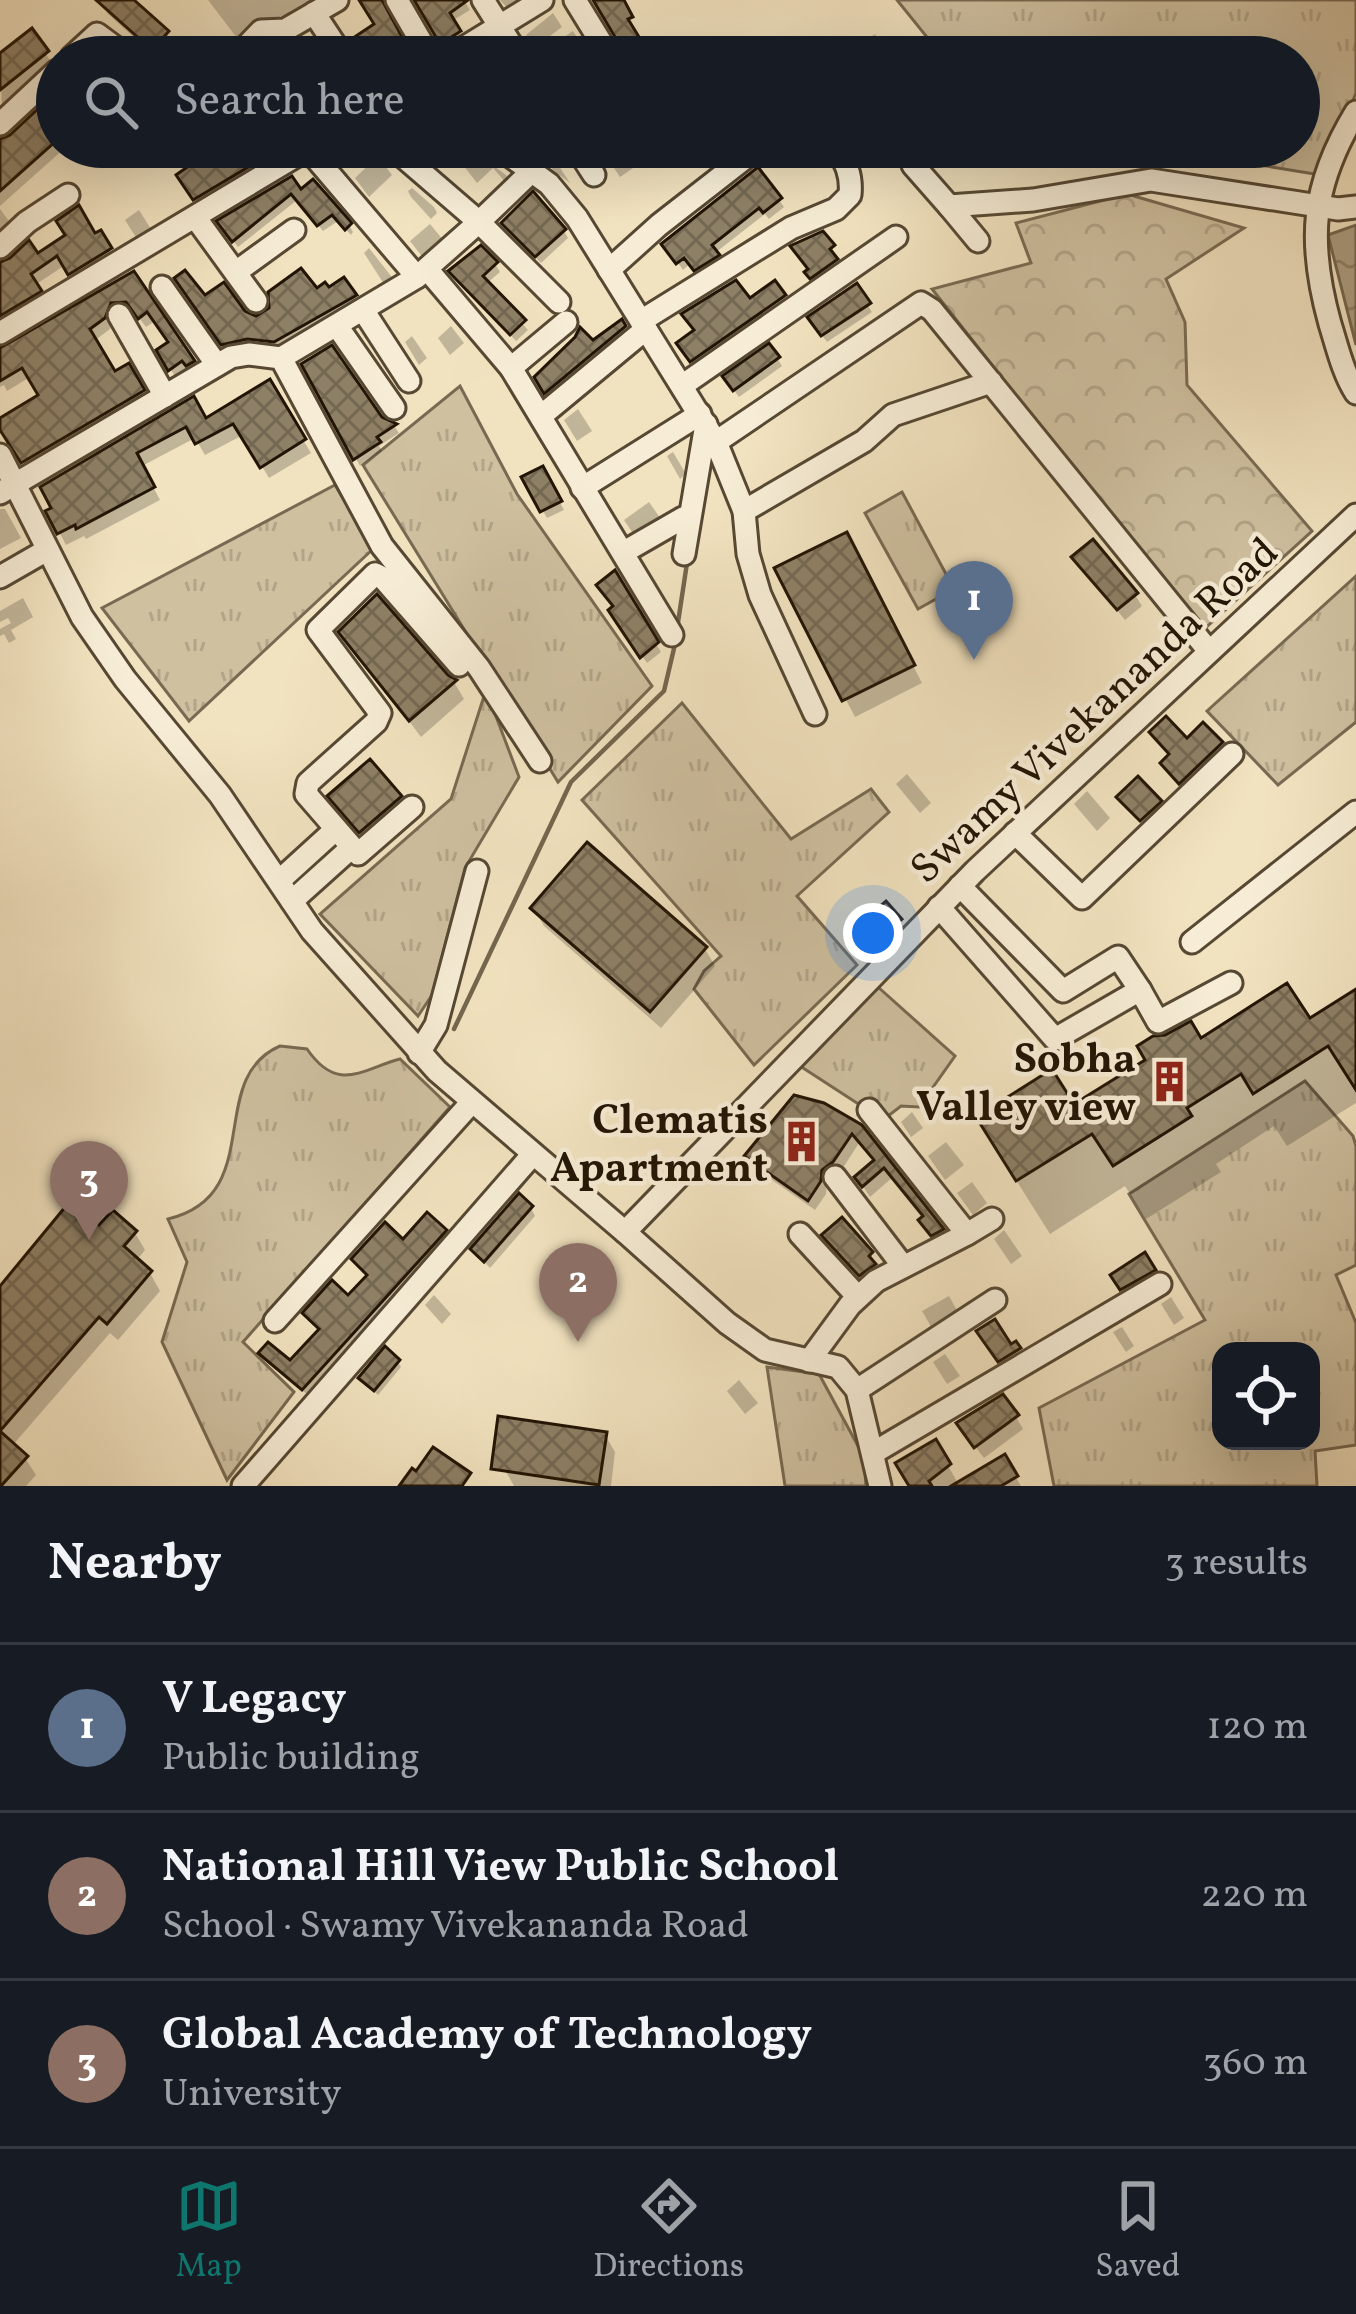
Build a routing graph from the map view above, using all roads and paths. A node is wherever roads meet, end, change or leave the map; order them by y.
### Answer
1 (337, 0) edge
2 (397, 0) edge
3 (482, 0) edge
4 (542, 0) edge
5 (574, 0) edge
6 (314, 13) junction
7 (500, 26) junction
8 (256, 36) edge
9 (329, 36) edge
10 (418, 36) edge
11 (484, 36) edge
12 (506, 36) edge
13 (597, 36) edge
14 (36, 91) edge
15 (1356, 112) edge
16 (0, 124) edge
17 (272, 168) edge
18 (318, 168) edge
19 (417, 168) edge
20 (526, 168) edge
21 (590, 168) edge
22 (732, 168) edge
23 (848, 168) edge
24 (917, 168) edge
25 (531, 172) junction
26 (594, 175) dead end
27 (68, 195) dead end
28 (949, 206) junction
29 (1320, 206) junction
30 (1354, 207) edge
31 (195, 217) junction
32 (479, 221) junction
33 (294, 230) dead end
34 (896, 237) dead end
35 (978, 242) dead end
36 (0, 247) edge
37 (609, 270) junction
38 (236, 272) junction
39 (422, 273) junction
40 (162, 286) dead end
41 (256, 301) dead end
42 (363, 310) junction
43 (119, 315) dead end
44 (643, 325) junction
45 (337, 326) junction
46 (0, 333) edge
47 (281, 358) junction
48 (217, 365) junction
49 (512, 368) junction
50 (409, 381) dead end
51 (991, 382) junction
52 (683, 385) junction
53 (1356, 393) edge
54 (165, 396) junction
55 (394, 408) dead end
56 (541, 416) junction
57 (707, 426) junction
58 (0, 455) edge
59 (582, 488) junction
60 (7, 489) edge
61 (744, 511) junction
62 (1356, 515) edge
63 (683, 518) dead end
64 (47, 550) junction
65 (624, 552) junction
66 (683, 554) dead end
67 (0, 577) edge
68 (672, 635) dead end
69 (1208, 650) junction
70 (462, 668) dead end
71 (815, 714) dead end
72 (1232, 754) dead end
73 (540, 761) dead end
74 (412, 807) dead end
75 (1356, 812) edge
76 (335, 830) junction
77 (1016, 833) junction
78 (350, 848) junction
79 (477, 871) dead end
80 (960, 886) junction
81 (285, 891) junction
82 (939, 907) junction
83 (997, 925) junction
84 (1192, 942) dead end
85 (974, 946) junction
86 (1231, 983) dead end
87 (1140, 990) junction
88 (1063, 992) junction
89 (1031, 1014) junction
90 (419, 1053) junction
91 (471, 1103) junction
92 (869, 1110) dead end
93 (533, 1154) junction
94 (835, 1177) dead end
95 (992, 1219) dead end
96 (625, 1232) junction
97 (800, 1234) dead end
98 (967, 1234) junction
99 (903, 1266) junction
100 (1160, 1284) dead end
101 (858, 1297) junction
102 (995, 1300) dead end
103 (275, 1321) dead end
104 (809, 1360) junction
105 (857, 1390) junction
106 (873, 1453) junction
107 (243, 1486) edge
108 (880, 1486) edge

1 - 6 street
2 - 10 street
3 - 7 street
4 - 7 street
5 - 13 street
6 - 8 street
6 - 9 street
7 - 11 street
7 - 12 street
14 - 16 street
15 - 29 street
17 - 31 street
18 - 39 street
19 - 32 street
20 - 25 street
21 - 26 street
22 - 37 street
23 - 44 street
24 - 28 street
25 - 32 street
25 - 37 street
27 - 36 street
28 - 29 street
28 - 35 street
29 - 30 street
29 - 53 street
31 - 38 street
31 - 46 street
32 - 39 street
32 - 49 street
33 - 38 street
34 - 52 street
37 - 44 street
38 - 41 street
39 - 42 street
39 - 49 street
40 - 48 street
42 - 45 street
42 - 50 street
43 - 54 street
44 - 52 street
44 - 56 street
45 - 47 street
45 - 55 street
47 - 48 street
47 - 73 street
48 - 54 street
49 - 56 street
51 - 57 street
51 - 61 street
51 - 69 street
52 - 57 street
54 - 60 street
56 - 59 street
57 - 59 street
57 - 61 street
57 - 66 street
58 - 60 street
59 - 65 street
60 - 64 street
61 - 71 street
62 - 69 street, Swamy Vivekananda Road
63 - 65 street
64 - 67 street
64 - 81 street
65 - 68 street
69 - 77 street, Swamy Vivekananda Road
70 - 76 street
72 - 77 street
74 - 78 street
75 - 84 street
76 - 78 street
76 - 81 street
77 - 80 street, Swamy Vivekananda Road
78 - 81 street
79 - 90 street
80 - 82 street, Swamy Vivekananda Road
80 - 83 street
81 - 90 street
82 - 85 street
82 - 96 street, Swamy Vivekananda Road
83 - 85 street
83 - 88 street
85 - 89 street
86 - 87 street
87 - 88 street
87 - 89 street
88 - 89 street
90 - 91 street
91 - 93 street
91 - 103 street
92 - 98 street
93 - 96 street
93 - 107 street
94 - 99 street
95 - 98 street
96 - 104 street
97 - 101 street
98 - 99 street
99 - 101 street
100 - 106 street
101 - 104 street
102 - 105 street
104 - 105 street
105 - 106 street
106 - 108 street

